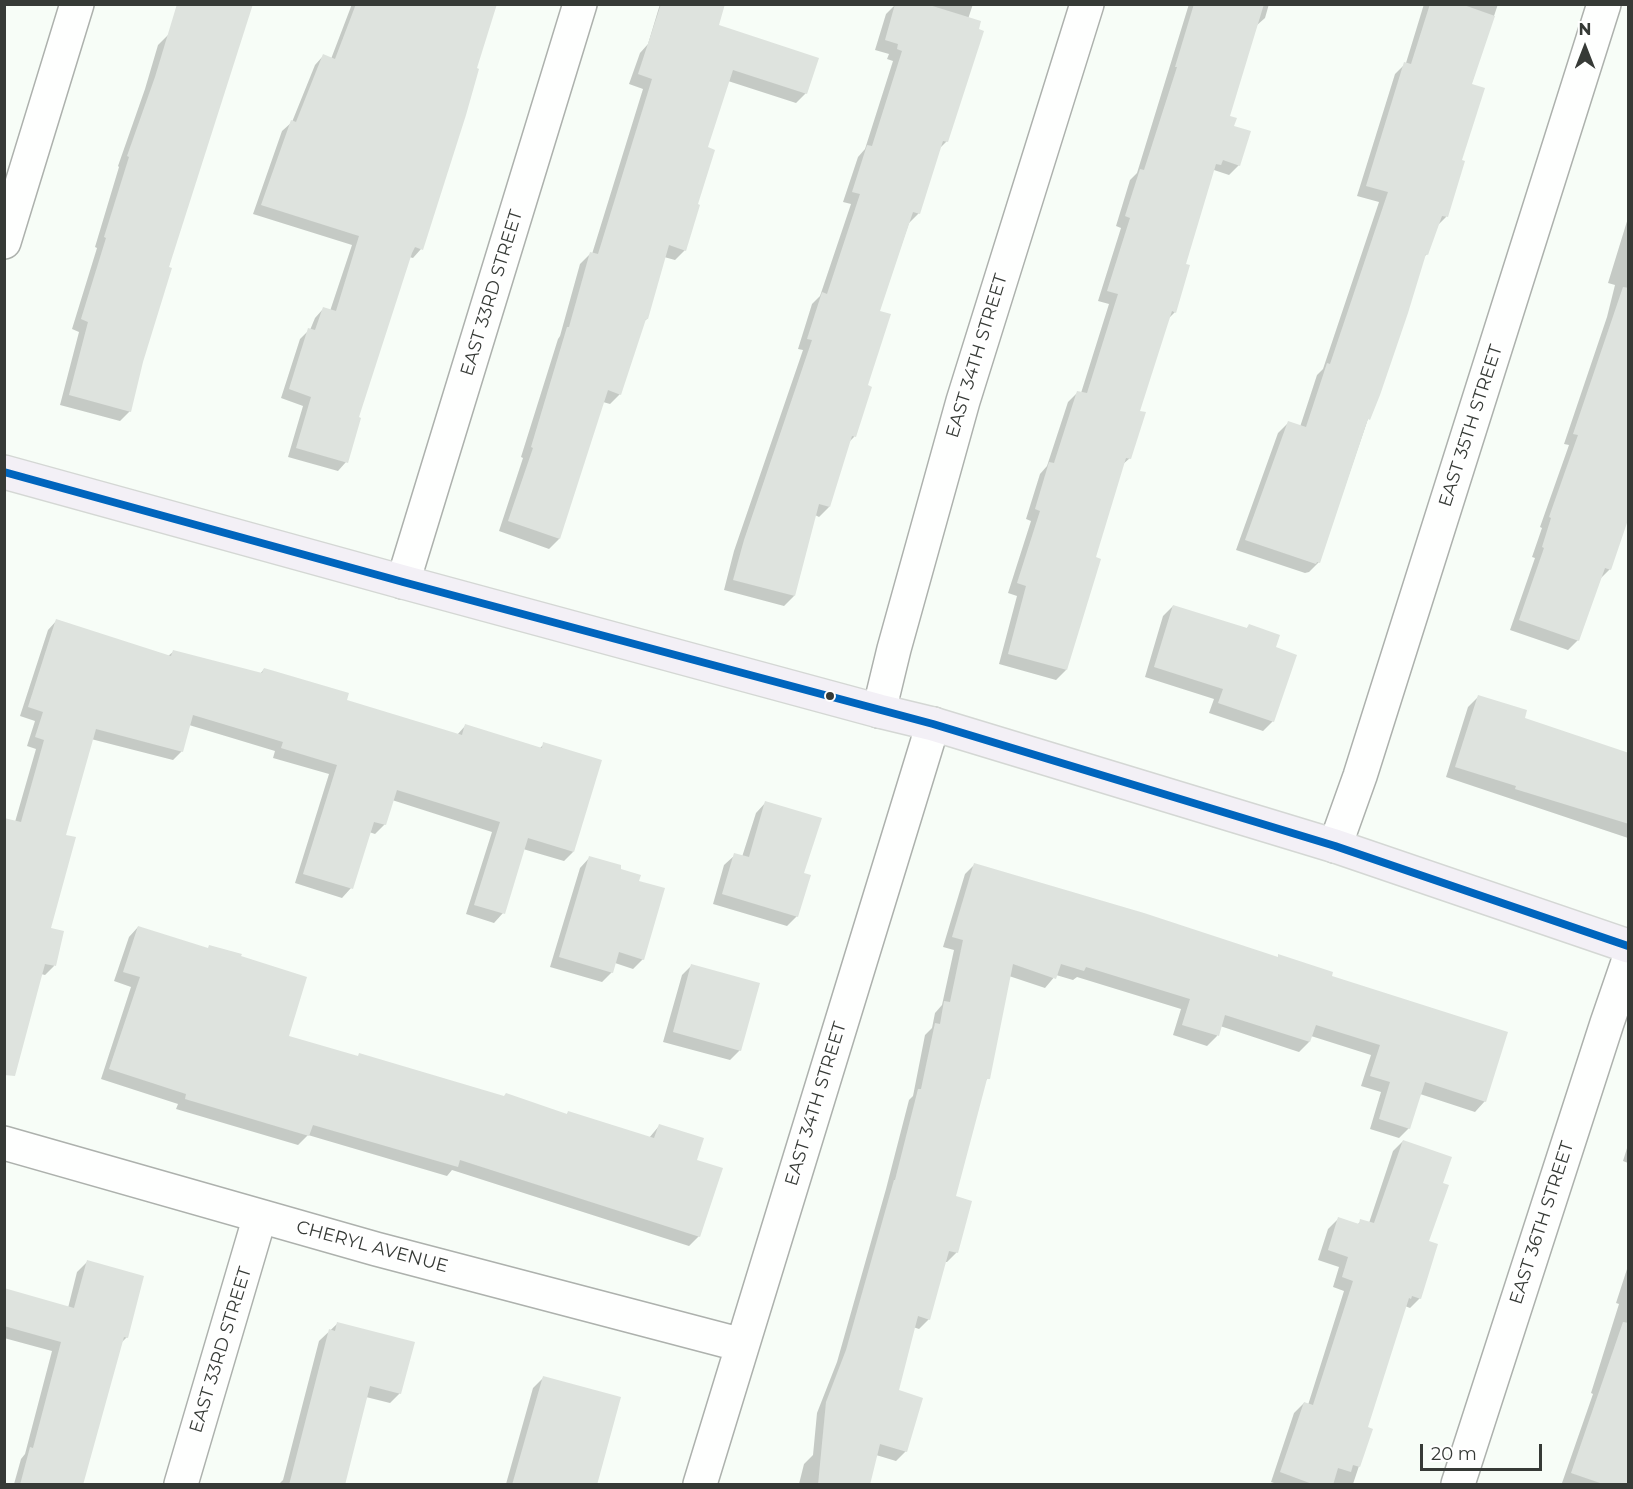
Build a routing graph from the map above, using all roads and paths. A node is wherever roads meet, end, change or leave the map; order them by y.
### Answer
1 (77, 4) edge
2 (580, 4) edge
3 (1087, 4) edge
4 (1604, 4) edge
5 (4, 242) edge
6 (6, 476) edge
7 (404, 582) junction
8 (879, 711) junction
9 (933, 724) junction
10 (1335, 846) junction
11 (1629, 946) edge
12 (1629, 962) edge
13 (4, 1143) edge
14 (260, 1216) junction
15 (742, 1345) junction
16 (181, 1485) edge
17 (700, 1485) edge
18 (1458, 1485) edge

1 - 5 street
2 - 7 street, EAST 33RD STREET
3 - 8 street, EAST 34TH STREET
4 - 10 street, EAST 35TH STREET
6 - 7 main road
7 - 8 main road
8 - 9 main road
9 - 10 main road
9 - 15 street, EAST 34TH STREET
10 - 11 main road
12 - 18 street, EAST 36TH STREET
13 - 14 street, CHERYL AVENUE
14 - 15 street, CHERYL AVENUE
14 - 16 street, EAST 33RD STREET
15 - 17 street, EAST 34TH STREET

